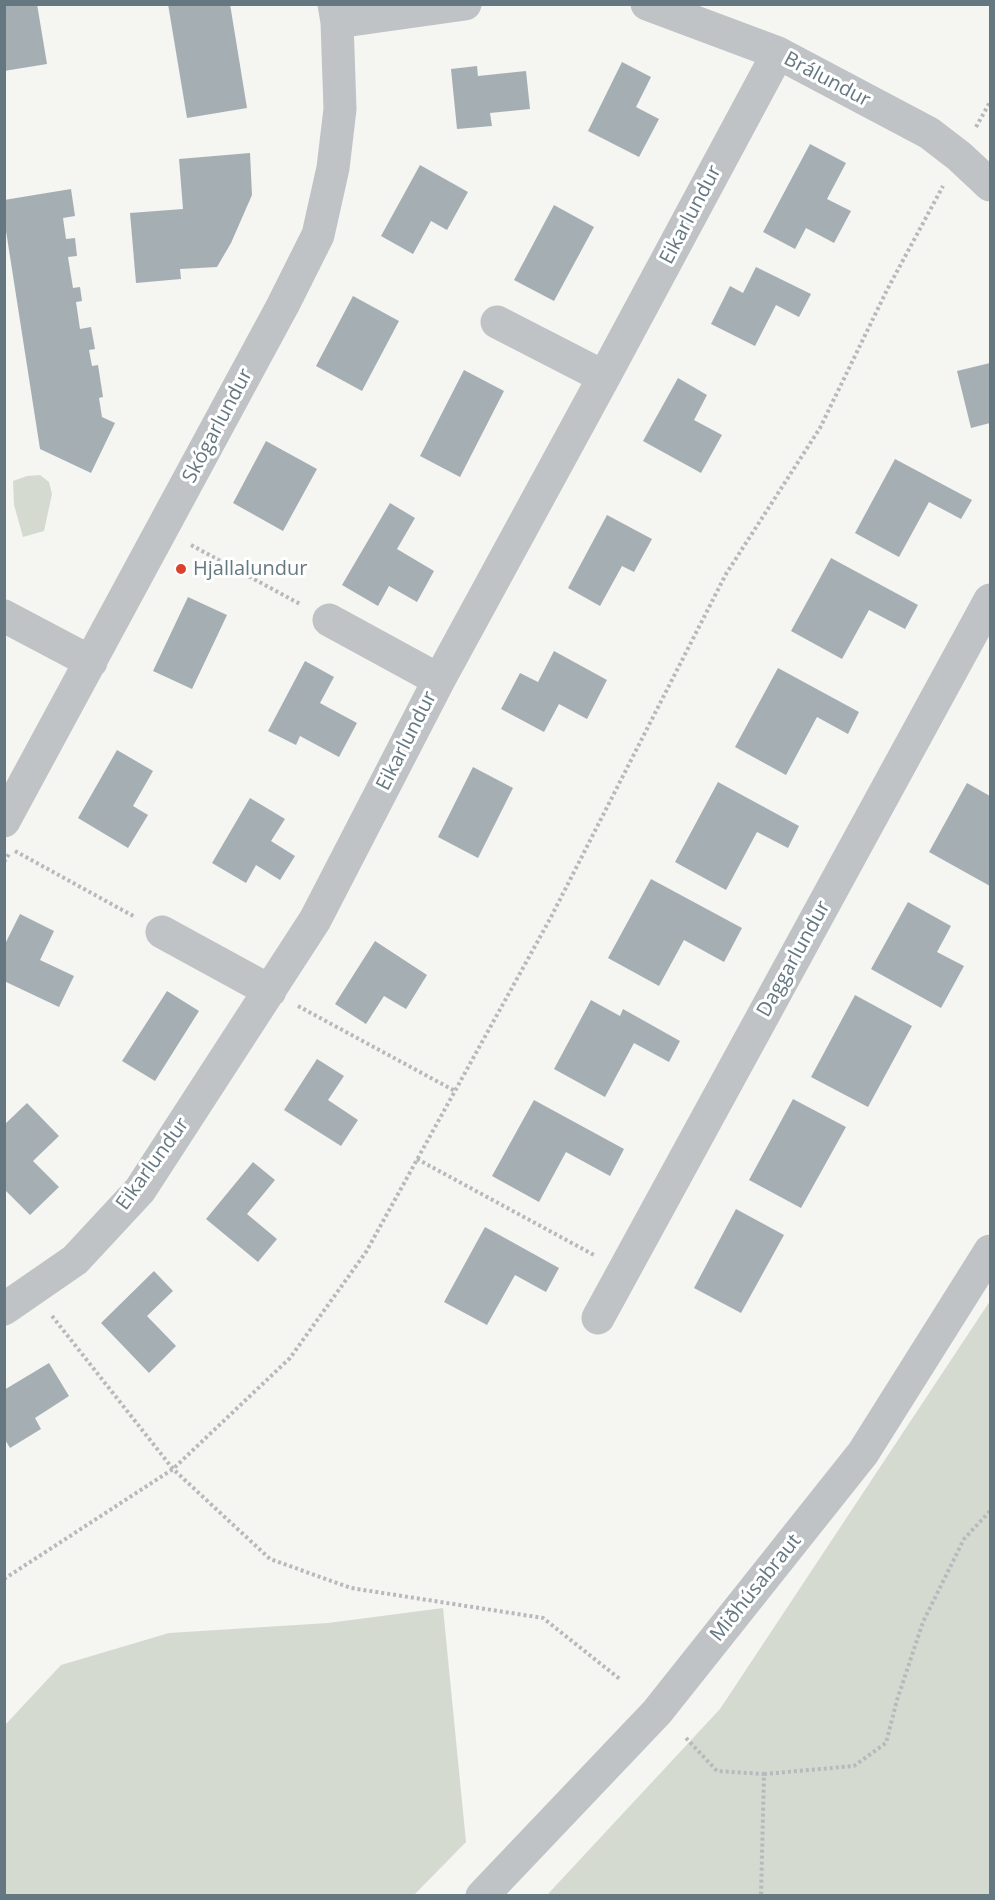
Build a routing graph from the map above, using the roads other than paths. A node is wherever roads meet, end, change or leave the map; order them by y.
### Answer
1 (465, 4) edge
2 (647, 4) edge
3 (336, 13) edge
4 (778, 53) junction
5 (990, 185) edge
6 (497, 322) dead end
7 (604, 377) junction
8 (990, 600) edge
9 (4, 616) edge
10 (329, 620) road end
11 (91, 662) junction
12 (439, 680) junction
13 (8, 835) edge
14 (162, 932) road end
15 (270, 991) junction
16 (990, 1251) edge
17 (4, 1309) edge
18 (598, 1318) dead end
19 (482, 1896) edge

1 - 3 street
2 - 4 street, Brálundur
3 - 11 street, Skógarlundur
4 - 5 street, Brálundur
4 - 7 street, Eikarlundur
6 - 7 street
7 - 12 street, Eikarlundur
8 - 18 street, Daggarlundur
9 - 11 street
10 - 12 street, Eikarlundur
11 - 13 street, Skógarlundur
12 - 15 street, Eikarlundur
14 - 15 street
15 - 17 street, Eikarlundur
16 - 19 street, Miðhúsabraut

